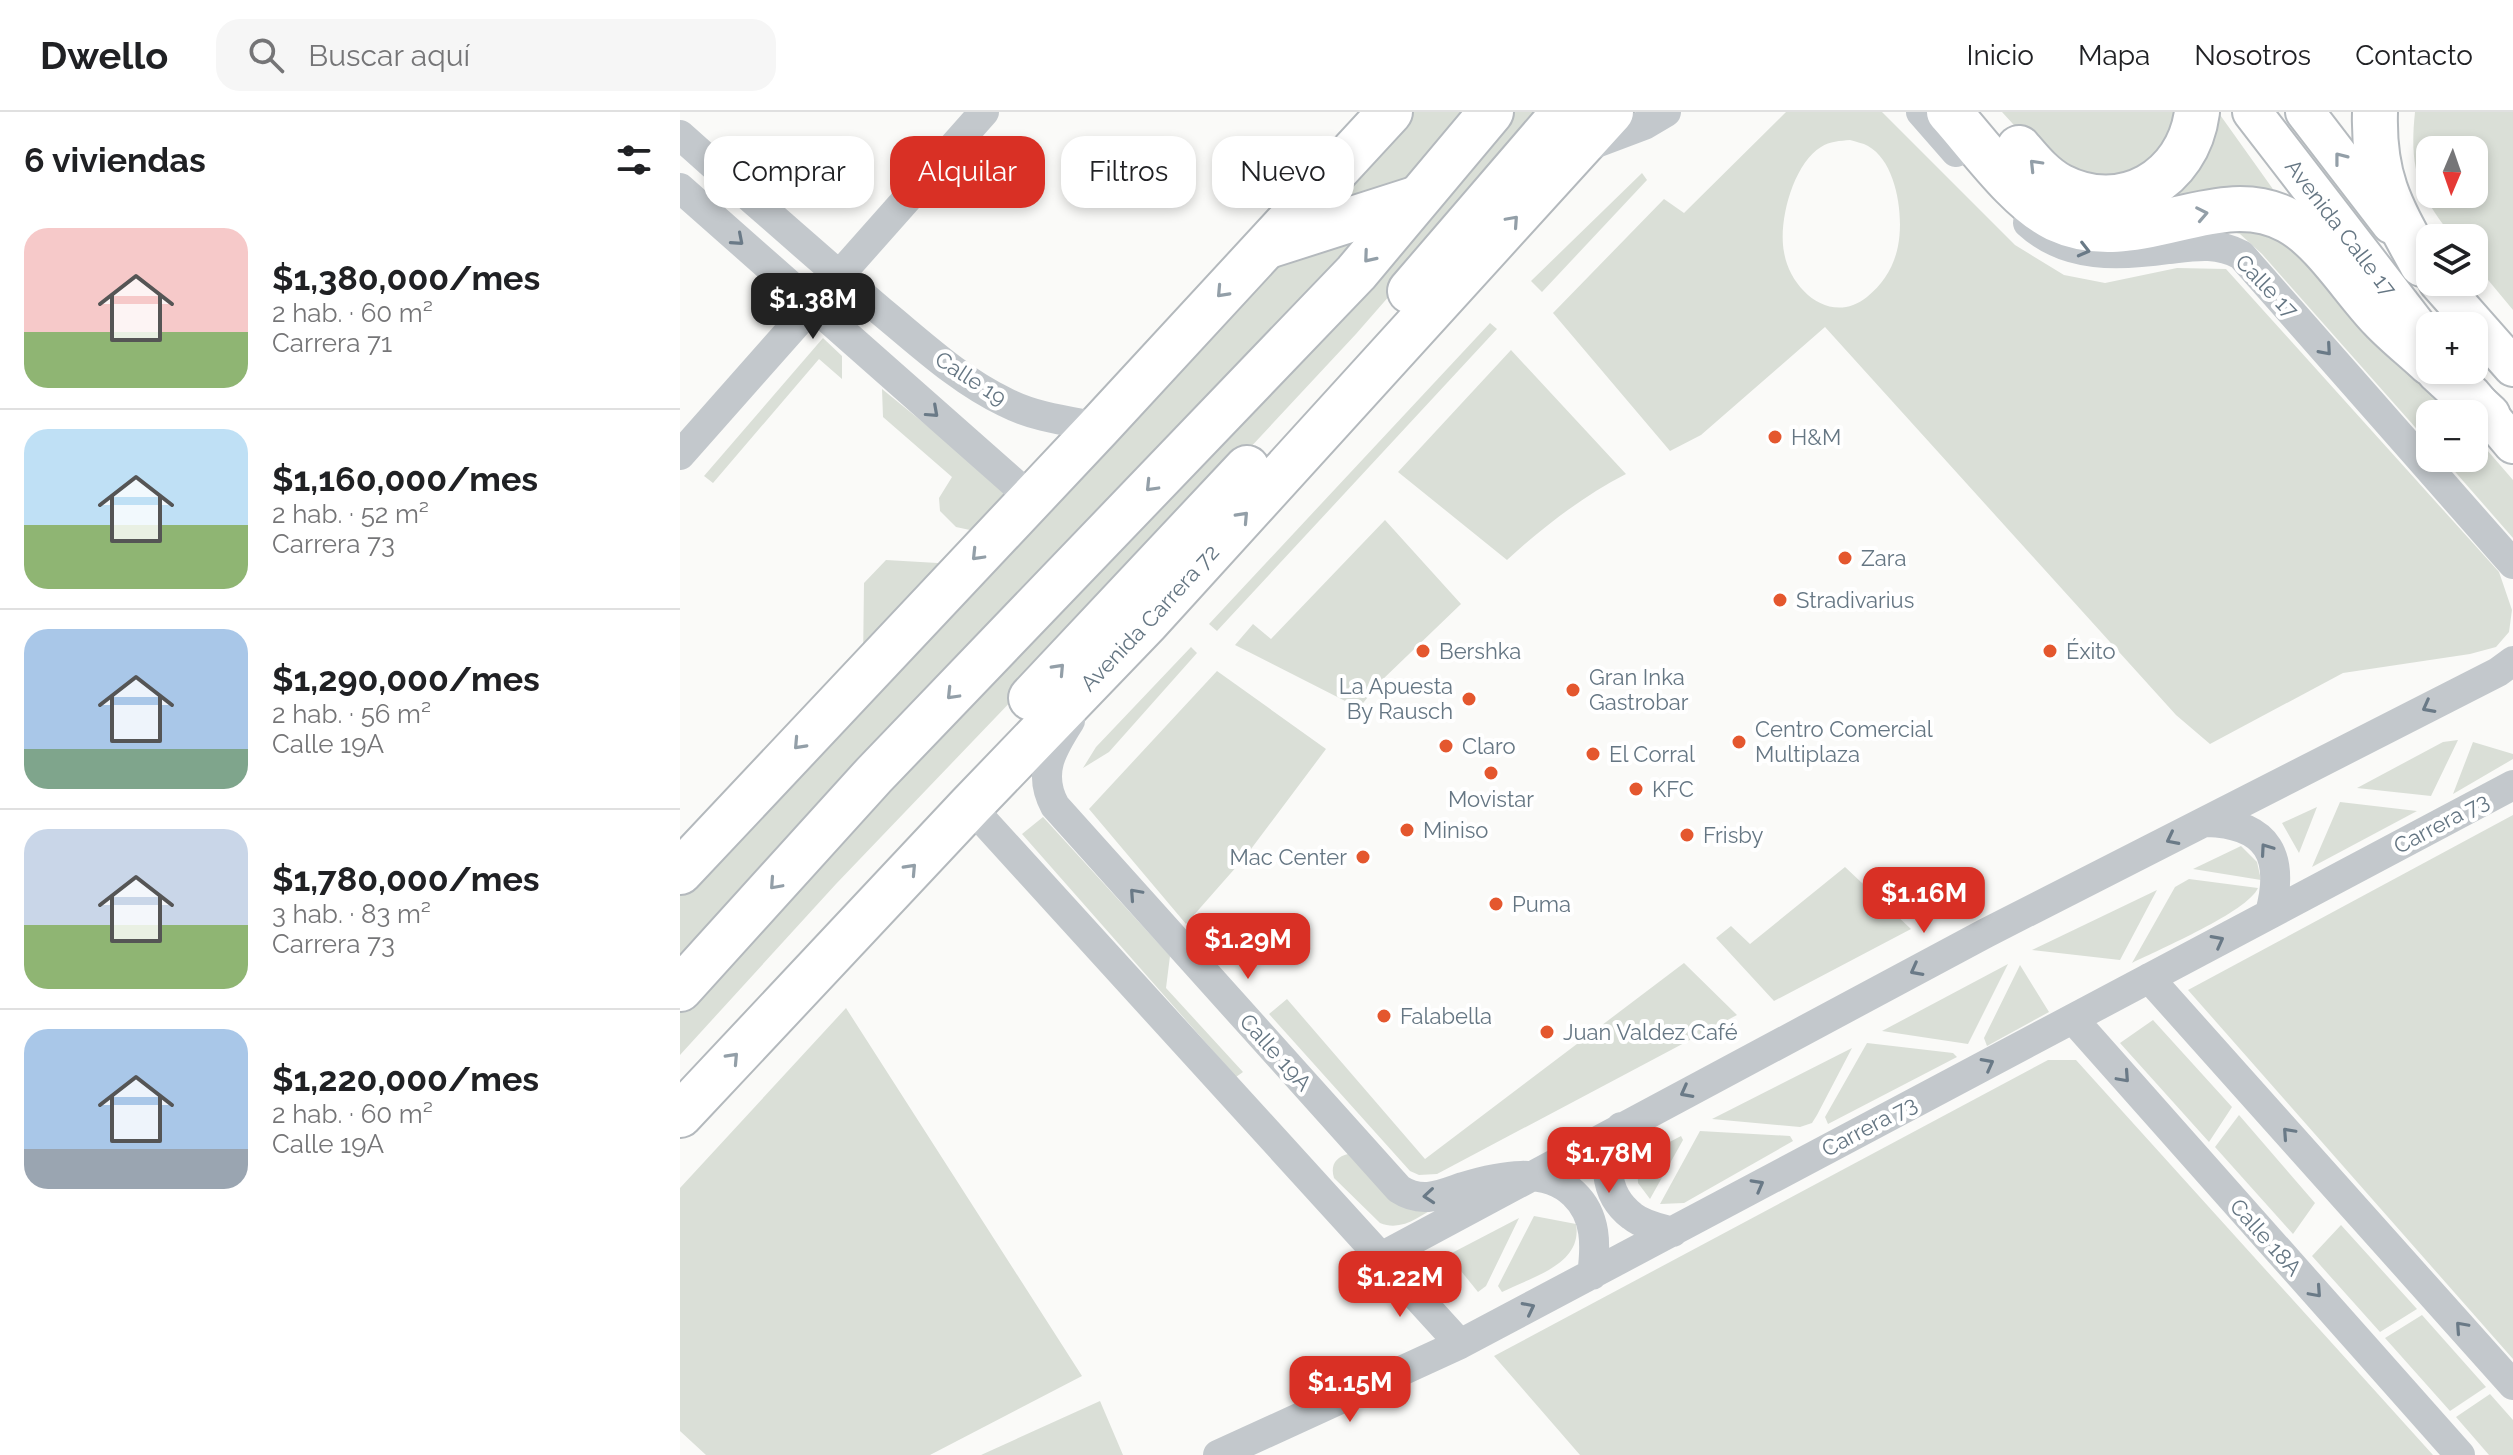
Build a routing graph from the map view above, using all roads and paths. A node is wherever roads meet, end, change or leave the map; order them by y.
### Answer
1 (984, 112) edge
2 (1390, 112) edge
3 (1611, 112) edge
4 (1666, 112) edge
5 (1921, 112) edge
6 (1949, 112) edge
7 (1988, 112) edge
8 (2197, 112) edge
9 (2252, 112) edge
10 (2305, 112) edge
11 (2375, 112) edge
12 (1490, 113) edge
13 (1571, 131) edge
14 (680, 135) edge
15 (680, 188) edge
16 (1418, 198) junction
17 (1477, 212) junction
18 (1264, 247) junction
19 (2416, 249) edge
20 (2416, 255) edge
21 (839, 276) junction
22 (2450, 296) edge
23 (1437, 304) junction
24 (813, 305) junction
25 (2416, 325) edge
26 (2416, 350) edge
27 (2513, 367) edge
28 (2452, 384) edge
29 (2462, 384) edge
30 (1099, 427) junction
31 (2500, 430) edge
32 (680, 455) edge
33 (1031, 498) junction
34 (2513, 564) edge
35 (2506, 667) edge
36 (1088, 683) junction
37 (1053, 719) junction
38 (980, 754) junction
39 (2513, 785) edge
40 (970, 806) junction
41 (2207, 822) junction
42 (680, 872) edge
43 (2270, 913) junction
44 (2149, 978) junction
45 (680, 989) edge
46 (2073, 1019) junction
47 (680, 1074) edge
48 (680, 1115) edge
49 (1621, 1127) junction
50 (1532, 1174) junction
51 (1673, 1232) junction
52 (1381, 1257) junction
53 (1592, 1275) junction
54 (1460, 1344) junction
55 (2513, 1385) edge
56 (1218, 1455) edge
57 (2460, 1455) edge

1 - 21 street
2 - 18 highway
3 - 13 highway, Avenida Carrera 72
4 - 13 street
5 -> 34 street, Calle 17
6 -> 26 highway
8 -> 7 highway
9 - 25 main road, Avenida Calle 17
20 -> 10 main road, Avenida Calle 17
11 - 19 highway
12 - 16 highway
13 - 17 highway, Avenida Carrera 72
23 -> 13 highway, Avenida Carrera 72
14 - 21 street, Calle 19
15 -> 24 street, Calle 19
16 - 18 highway
16 -> 45 highway
17 - 23 highway
38 -> 17 highway, Avenida Carrera 72
18 -> 30 highway
21 - 24 street
21 - 30 street, Calle 19
22 - 27 main road, Avenida Calle 17
36 -> 23 highway, Avenida Carrera 72
24 - 32 street
24 -> 33 street, Calle 19
28 - 31 highway
29 - 31 main road
30 - 33 highway
33 -> 42 highway
35 -> 41 street
36 - 37 highway, Avenida Carrera 72
50 -> 36 street, Calle 19A
37 - 38 highway
37 - 40 highway, Avenida Carrera 72
38 - 47 highway, Avenida Carrera 72
39 - 43 street, Carrera 73
48 -> 40 highway, Avenida Carrera 72
40 - 52 street
43 -> 41 street
41 -> 49 street
44 -> 43 street, Carrera 73
44 - 46 street, Carrera 73
55 -> 44 street
51 -> 46 street, Carrera 73
46 -> 57 street, Calle 18A
49 - 50 street
49 - 51 street
50 - 52 street
50 - 53 street
51 - 53 street, Carrera 73
52 - 54 street
54 -> 53 street, Carrera 73
54 - 56 street, Carrera 73

